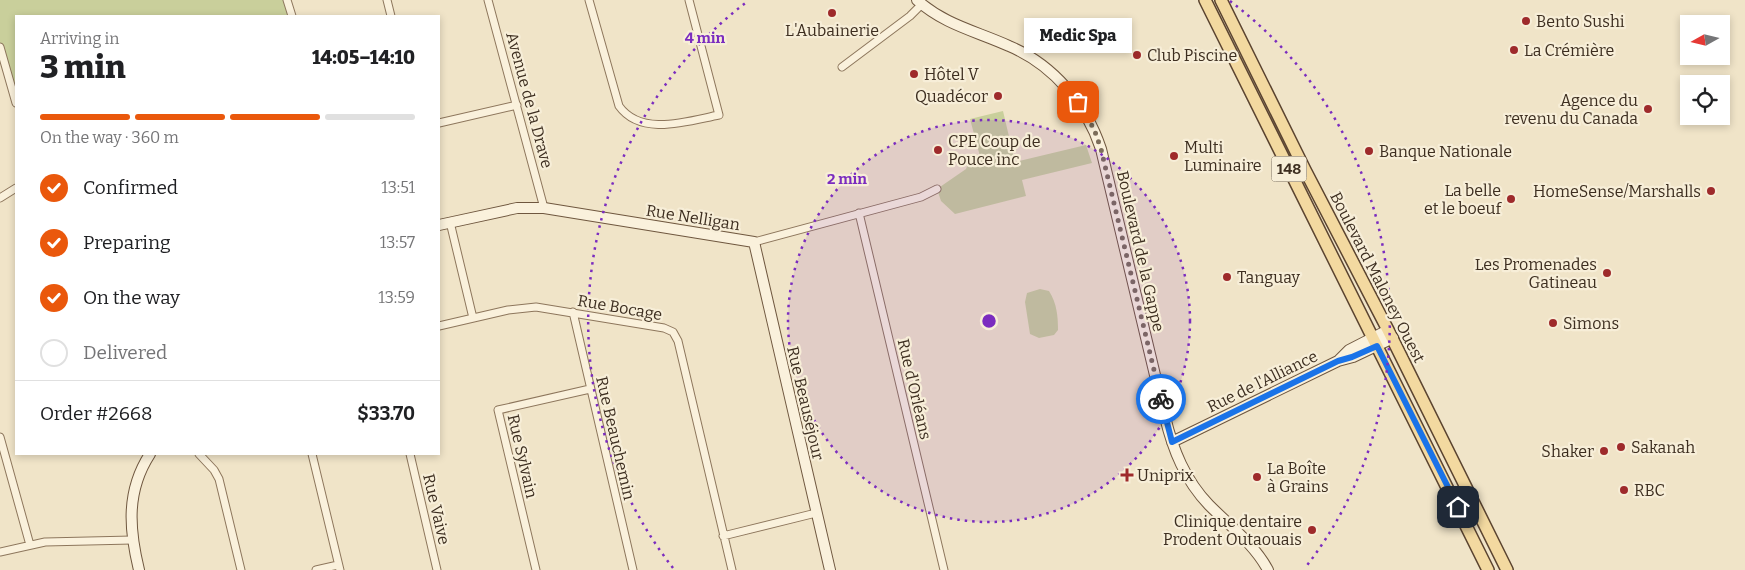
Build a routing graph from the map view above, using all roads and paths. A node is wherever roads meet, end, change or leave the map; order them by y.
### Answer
1 (287, 0) edge
2 (386, 0) edge
3 (488, 0) edge
4 (589, 0) edge
5 (689, 0) edge
6 (1205, 0) edge
7 (1221, 0) edge
8 (921, 2) edge
9 (292, 15) edge
10 (391, 15) edge
11 (0, 47) edge
12 (842, 67) dead end
13 (15, 100) edge
14 (517, 105) junction
15 (440, 123) edge
16 (15, 189) edge
17 (937, 189) dead end
18 (0, 198) edge
19 (544, 208) junction
20 (859, 213) junction
21 (450, 222) junction
22 (440, 224) edge
23 (754, 242) junction
24 (573, 312) junction
25 (473, 318) junction
26 (440, 326) edge
27 (1390, 334) junction
28 (1375, 342) junction
29 (590, 389) junction
30 (0, 437) edge
31 (1172, 442) junction
32 (1, 448) edge
33 (149, 455) edge
34 (200, 455) edge
35 (312, 455) edge
36 (410, 455) edge
37 (816, 513) junction
38 (724, 536) junction
39 (132, 540) junction
40 (30, 545) junction
41 (0, 552) edge
42 (339, 568) edge
43 (139, 570) edge
44 (241, 570) edge
45 (316, 570) edge
46 (437, 570) edge
47 (536, 570) edge
48 (633, 570) edge
49 (732, 570) edge
50 (830, 570) edge
51 (944, 570) edge
52 (1268, 570) edge
53 (1488, 570) edge
54 (1506, 570) edge

1 - 9 street
2 - 10 street
3 - 14 street, Avenue de la Drave
4 - 5 street
6 - 28 main road, Boulevard Maloney Ouest / 148
7 - 27 main road, Boulevard Maloney Ouest / 148
8 - 12 street
8 - 31 street, Boulevard de la Gappe
11 - 13 street
14 - 15 street
14 - 19 street, Avenue de la Drave
16 - 18 street
17 - 20 street, Rue Nelligan
19 - 21 street, Rue Nelligan
19 - 23 street, Rue Nelligan
20 - 23 street, Rue Nelligan
20 - 51 street, Rue d'Orléans
21 - 22 street, Rue Nelligan
21 - 25 street
23 - 37 street, Rue Beauséjour
24 - 25 street, Rue Bocage
24 - 29 street, Rue Beauchemin
24 - 38 street, Rue Bocage
25 - 26 street, Rue Bocage
27 - 28 street, Rue de l'Alliance
27 - 54 main road, Boulevard Maloney Ouest / 148
28 - 31 street, Rue de l'Alliance
28 - 53 main road, Boulevard Maloney Ouest / 148
29 - 47 street, Rue Sylvain
29 - 48 street, Rue Beauchemin
30 - 32 street
31 - 52 street, Boulevard de la Gappe
32 - 40 street
33 - 39 street
34 - 44 street
35 - 42 street
36 - 46 street, Rue Vaive
37 - 38 street
37 - 50 street, Rue Beauséjour
38 - 49 street, Rue Bocage
39 - 40 street
39 - 43 street
40 - 41 street
42 - 45 street

